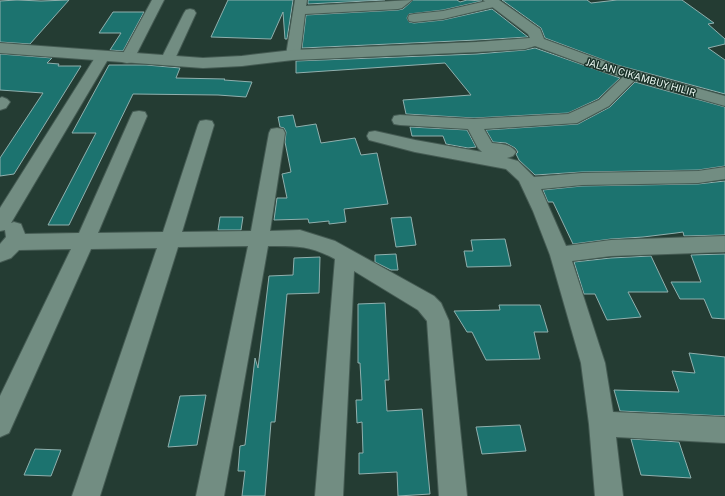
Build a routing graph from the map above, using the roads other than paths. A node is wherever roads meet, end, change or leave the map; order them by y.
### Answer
1 (158, 0) edge
2 (406, 0) edge
3 (492, 1) edge
4 (300, 5) edge
5 (190, 13) dead end
6 (414, 18) dead end
7 (536, 41) junction
8 (0, 48) edge
9 (293, 55) junction
10 (103, 56) junction
11 (127, 59) junction
12 (167, 61) junction
13 (632, 76) junction
14 (725, 101) edge
15 (139, 116) dead end
16 (400, 120) dead end
17 (474, 124) junction
18 (206, 125) dead end
19 (277, 133) dead end
20 (375, 136) dead end
21 (512, 165) junction
22 (725, 173) edge
23 (529, 184) junction
24 (0, 225) edge
25 (259, 239) junction
26 (170, 240) junction
27 (85, 241) junction
28 (725, 244) edge
29 (7, 248) edge
30 (345, 255) junction
31 (560, 255) junction
32 (0, 424) edge
33 (602, 424) junction
34 (725, 430) edge
35 (86, 496) edge
36 (210, 496) edge
37 (329, 496) edge
38 (453, 496) edge
39 (609, 496) edge

1 - 11 street
2 - 4 street
3 - 6 street
3 - 7 street
4 - 9 street
5 - 12 street
7 - 9 street
7 - 13 street, JALAN CIKAMBUY HILIR
8 - 10 street
9 - 12 street
10 - 11 street
10 - 24 street
11 - 12 street
13 - 14 street, JALAN CIKAMBUY HILIR
13 - 17 street
15 - 27 street
16 - 17 street
17 - 21 street
18 - 26 street
19 - 25 street
20 - 21 street
21 - 23 street
22 - 23 street
23 - 31 street
24 - 29 street
25 - 26 street
25 - 30 street
25 - 36 street
26 - 27 street
26 - 35 street
27 - 29 street
27 - 32 street
28 - 31 street
30 - 37 street
30 - 38 street
31 - 33 street
33 - 34 street
33 - 39 street

